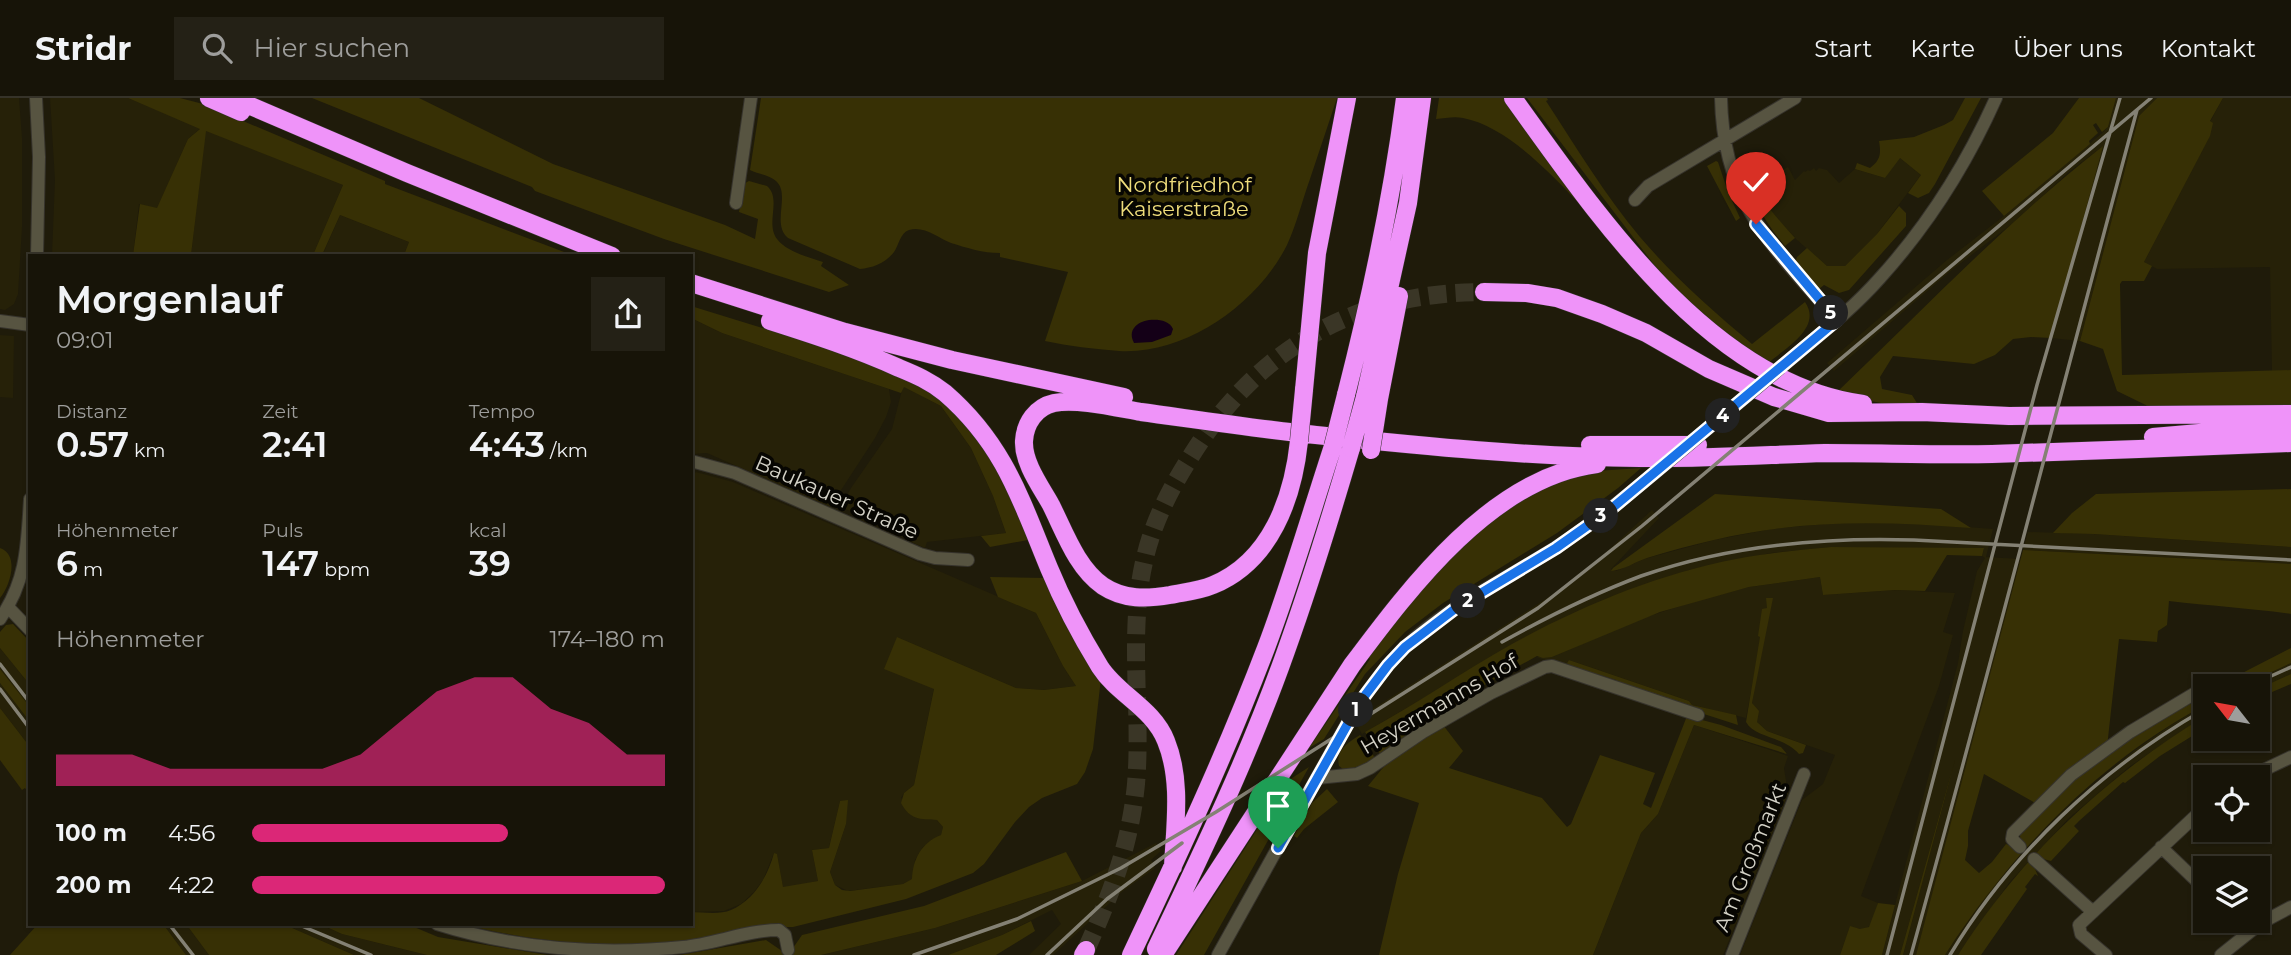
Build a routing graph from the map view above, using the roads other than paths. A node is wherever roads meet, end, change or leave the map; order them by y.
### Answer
1 (37, 98) edge
2 (209, 98) edge
3 (232, 98) edge
4 (751, 98) edge
5 (1347, 98) edge
6 (1405, 98) edge
7 (1422, 98) edge
8 (1513, 98) edge
9 (1721, 98) edge
10 (1795, 98) edge
11 (1996, 98) edge
12 (1411, 118) junction
13 (1724, 140) junction
14 (1634, 200) dead end
15 (736, 203) dead end
16 (37, 254) edge
17 (583, 254) edge
18 (607, 254) edge
19 (693, 284) edge
20 (1484, 292) tunnel mouth
21 (693, 296) edge
22 (1837, 320) junction
23 (0, 321) edge
24 (28, 324) edge
25 (820, 337) junction
26 (1372, 398) junction
27 (1105, 406) junction
28 (1922, 412) junction
29 (2291, 414) edge
30 (2291, 425) edge
31 (2291, 443) edge
32 (1371, 450) dead end
33 (1640, 458) junction
34 (693, 462) edge
35 (28, 528) edge
36 (968, 560) dead end
37 (8, 607) junction
38 (0, 619) edge
39 (28, 628) edge
40 (2193, 694) edge
41 (1698, 715) dead end
42 (2291, 757) edge
43 (2270, 767) edge
44 (1804, 774) dead end
45 (1317, 778) junction
46 (2193, 818) edge
47 (2020, 846) dead end
48 (2161, 846) junction
49 (2034, 859) dead end
50 (1173, 867) junction
51 (2193, 877) edge
52 (2291, 907) edge
53 (2093, 912) junction
54 (2270, 919) edge
55 (445, 926) edge
56 (2247, 933) edge
57 (788, 950) dead end
58 (1131, 955) edge
59 (1153, 955) edge
60 (1163, 955) edge
61 (1218, 955) edge
62 (1732, 955) edge
63 (2106, 955) edge
64 (2221, 955) edge

1 - 16 street
2 - 17 highway
3 - 18 highway
4 - 15 street
5 - 27 highway, bridge
6 - 12 highway
7 - 12 highway
8 - 28 highway
9 - 13 street
10 - 13 street
11 - 22 street
12 - 26 highway
12 - 50 highway, bridge
13 - 14 street
13 - 22 street
19 - 30 highway
20 - 28 highway
21 - 25 highway
22 - 45 street, bridge
23 - 24 street
25 - 27 highway
25 - 50 highway
26 - 32 highway, bridge
26 - 59 highway, bridge
27 - 33 highway
28 - 29 highway
31 - 33 highway
33 - 60 highway
34 - 36 street, Baukauer Straße
35 - 37 street
37 - 38 street
37 - 39 street
40 - 47 street
41 - 45 street, Heyermanns Hof
42 - 43 street
44 - 62 street, Am Großmarkt
45 - 61 street
46 - 48 street
48 - 51 street
48 - 53 street
49 - 53 street
50 - 58 highway
52 - 54 street
53 - 63 street
55 - 57 street
56 - 64 street

